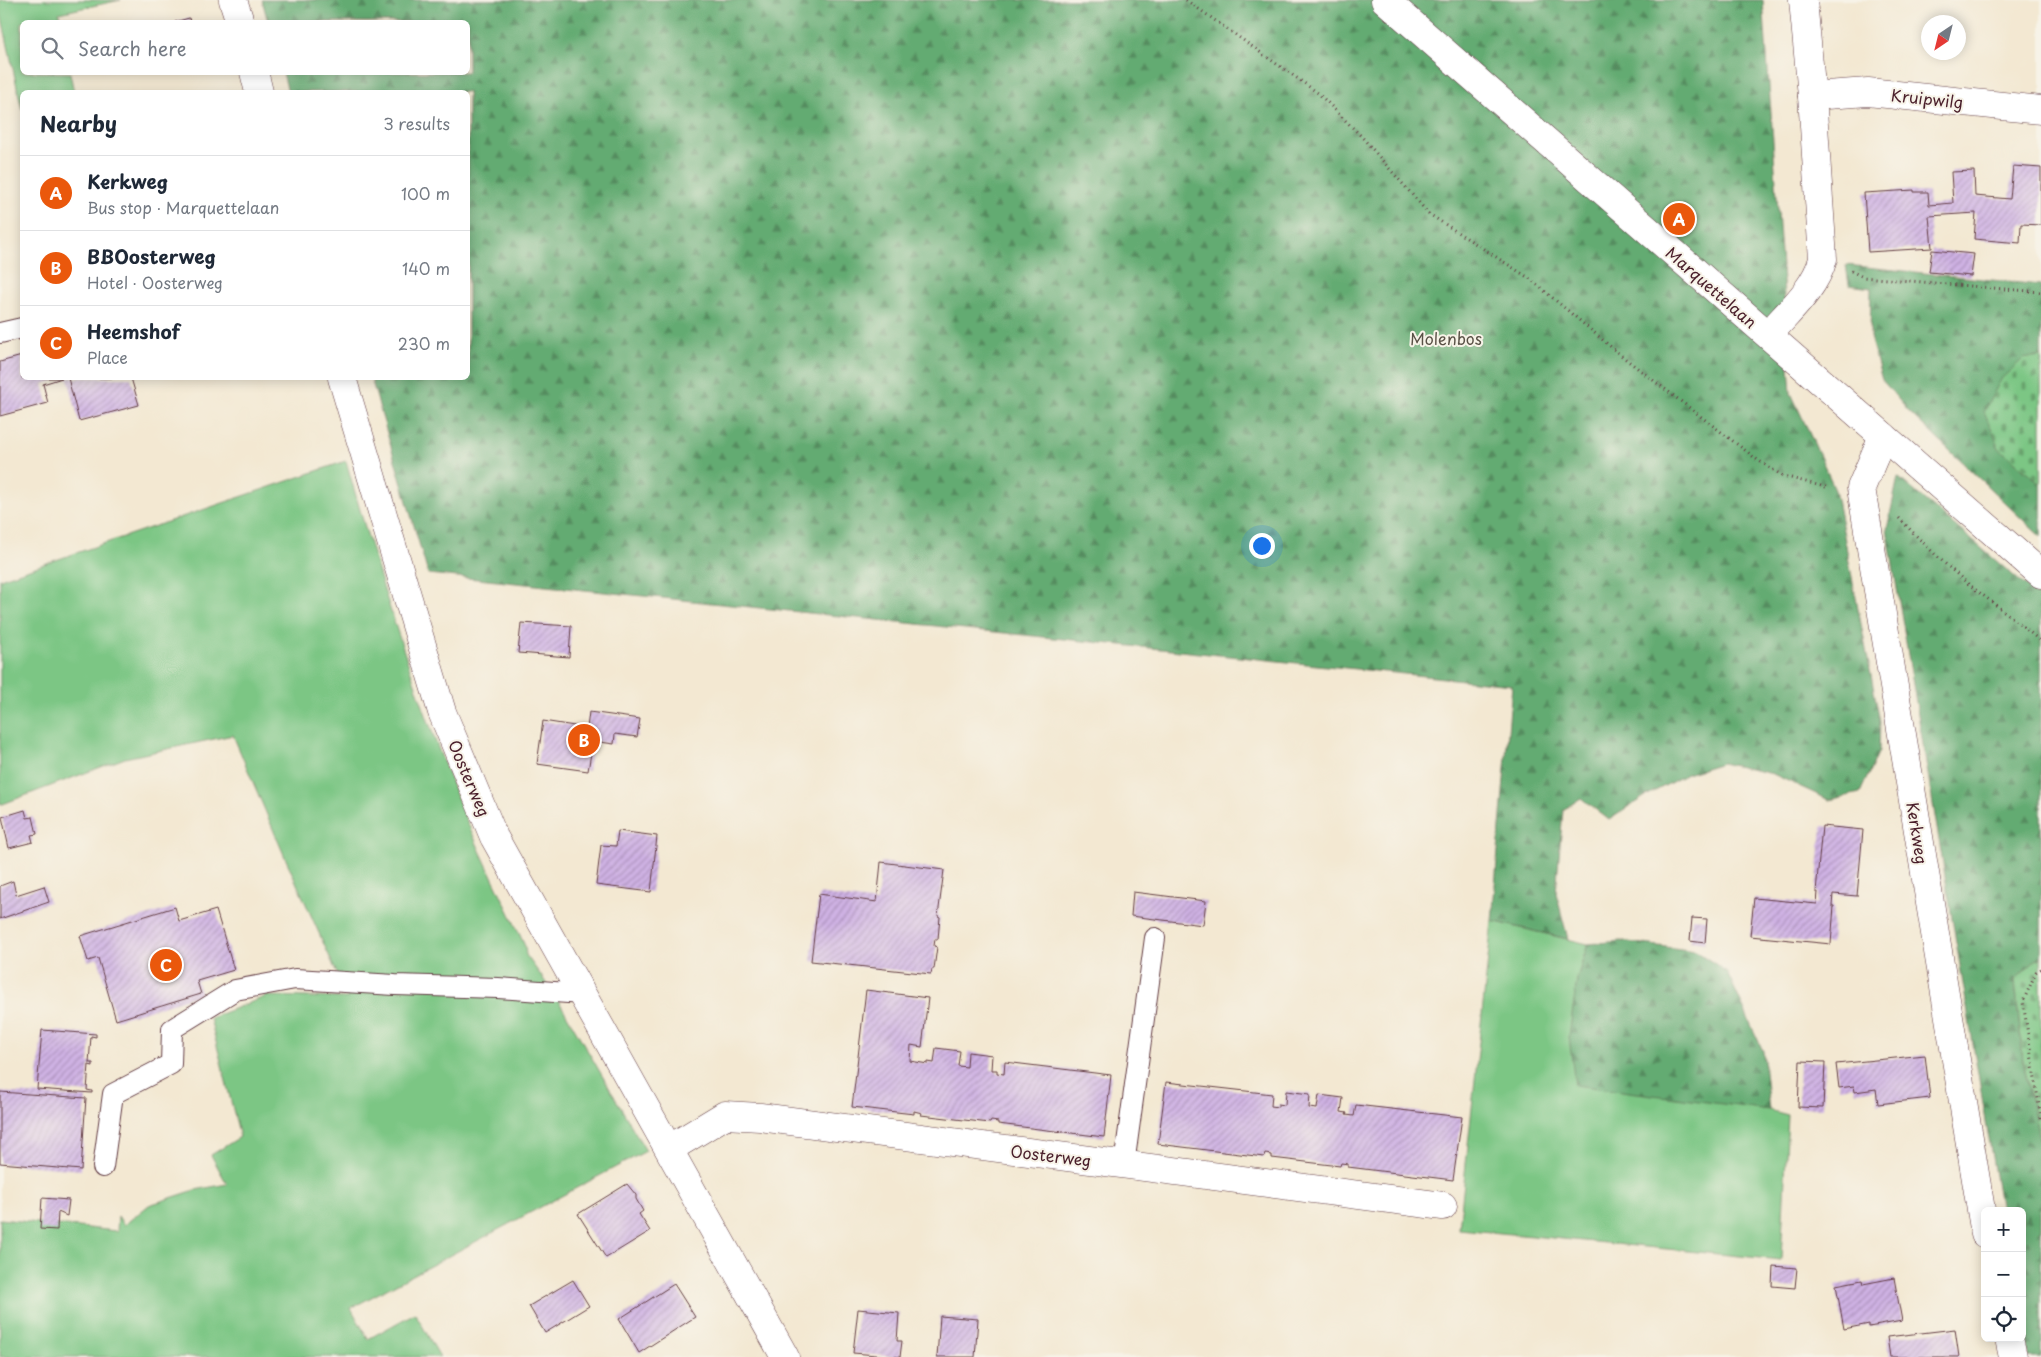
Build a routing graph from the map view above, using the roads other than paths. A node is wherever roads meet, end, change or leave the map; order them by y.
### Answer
1 (233, 0) edge
2 (1384, 0) edge
3 (1802, 0) edge
4 (239, 20) edge
5 (255, 75) edge
6 (258, 90) edge
7 (1812, 96) junction
8 (2041, 110) edge
9 (20, 328) edge
10 (0, 333) edge
11 (1768, 336) junction
12 (343, 380) edge
13 (1883, 436) junction
14 (2041, 574) edge
15 (1155, 938) dead end
16 (582, 994) junction
17 (669, 1149) junction
18 (1124, 1165) junction
19 (103, 1167) dead end
20 (1443, 1206) dead end
21 (1981, 1210) edge
22 (2010, 1342) edge
23 (785, 1357) edge
24 (2013, 1357) edge

1 - 4 street
2 - 11 street, Marquettelaan
3 - 7 street
5 - 6 street
7 - 8 street, Kruipwilg
7 - 11 street
9 - 10 lane
11 - 13 street, Marquettelaan
12 - 16 street, Oosterweg
13 - 14 street, Marquettelaan
13 - 21 street, Kerkweg
15 - 18 lane
16 - 17 street, Oosterweg
16 - 19 lane
17 - 18 street, Oosterweg
17 - 23 street, Oosterweg
18 - 20 street, Oosterweg
22 - 24 street

